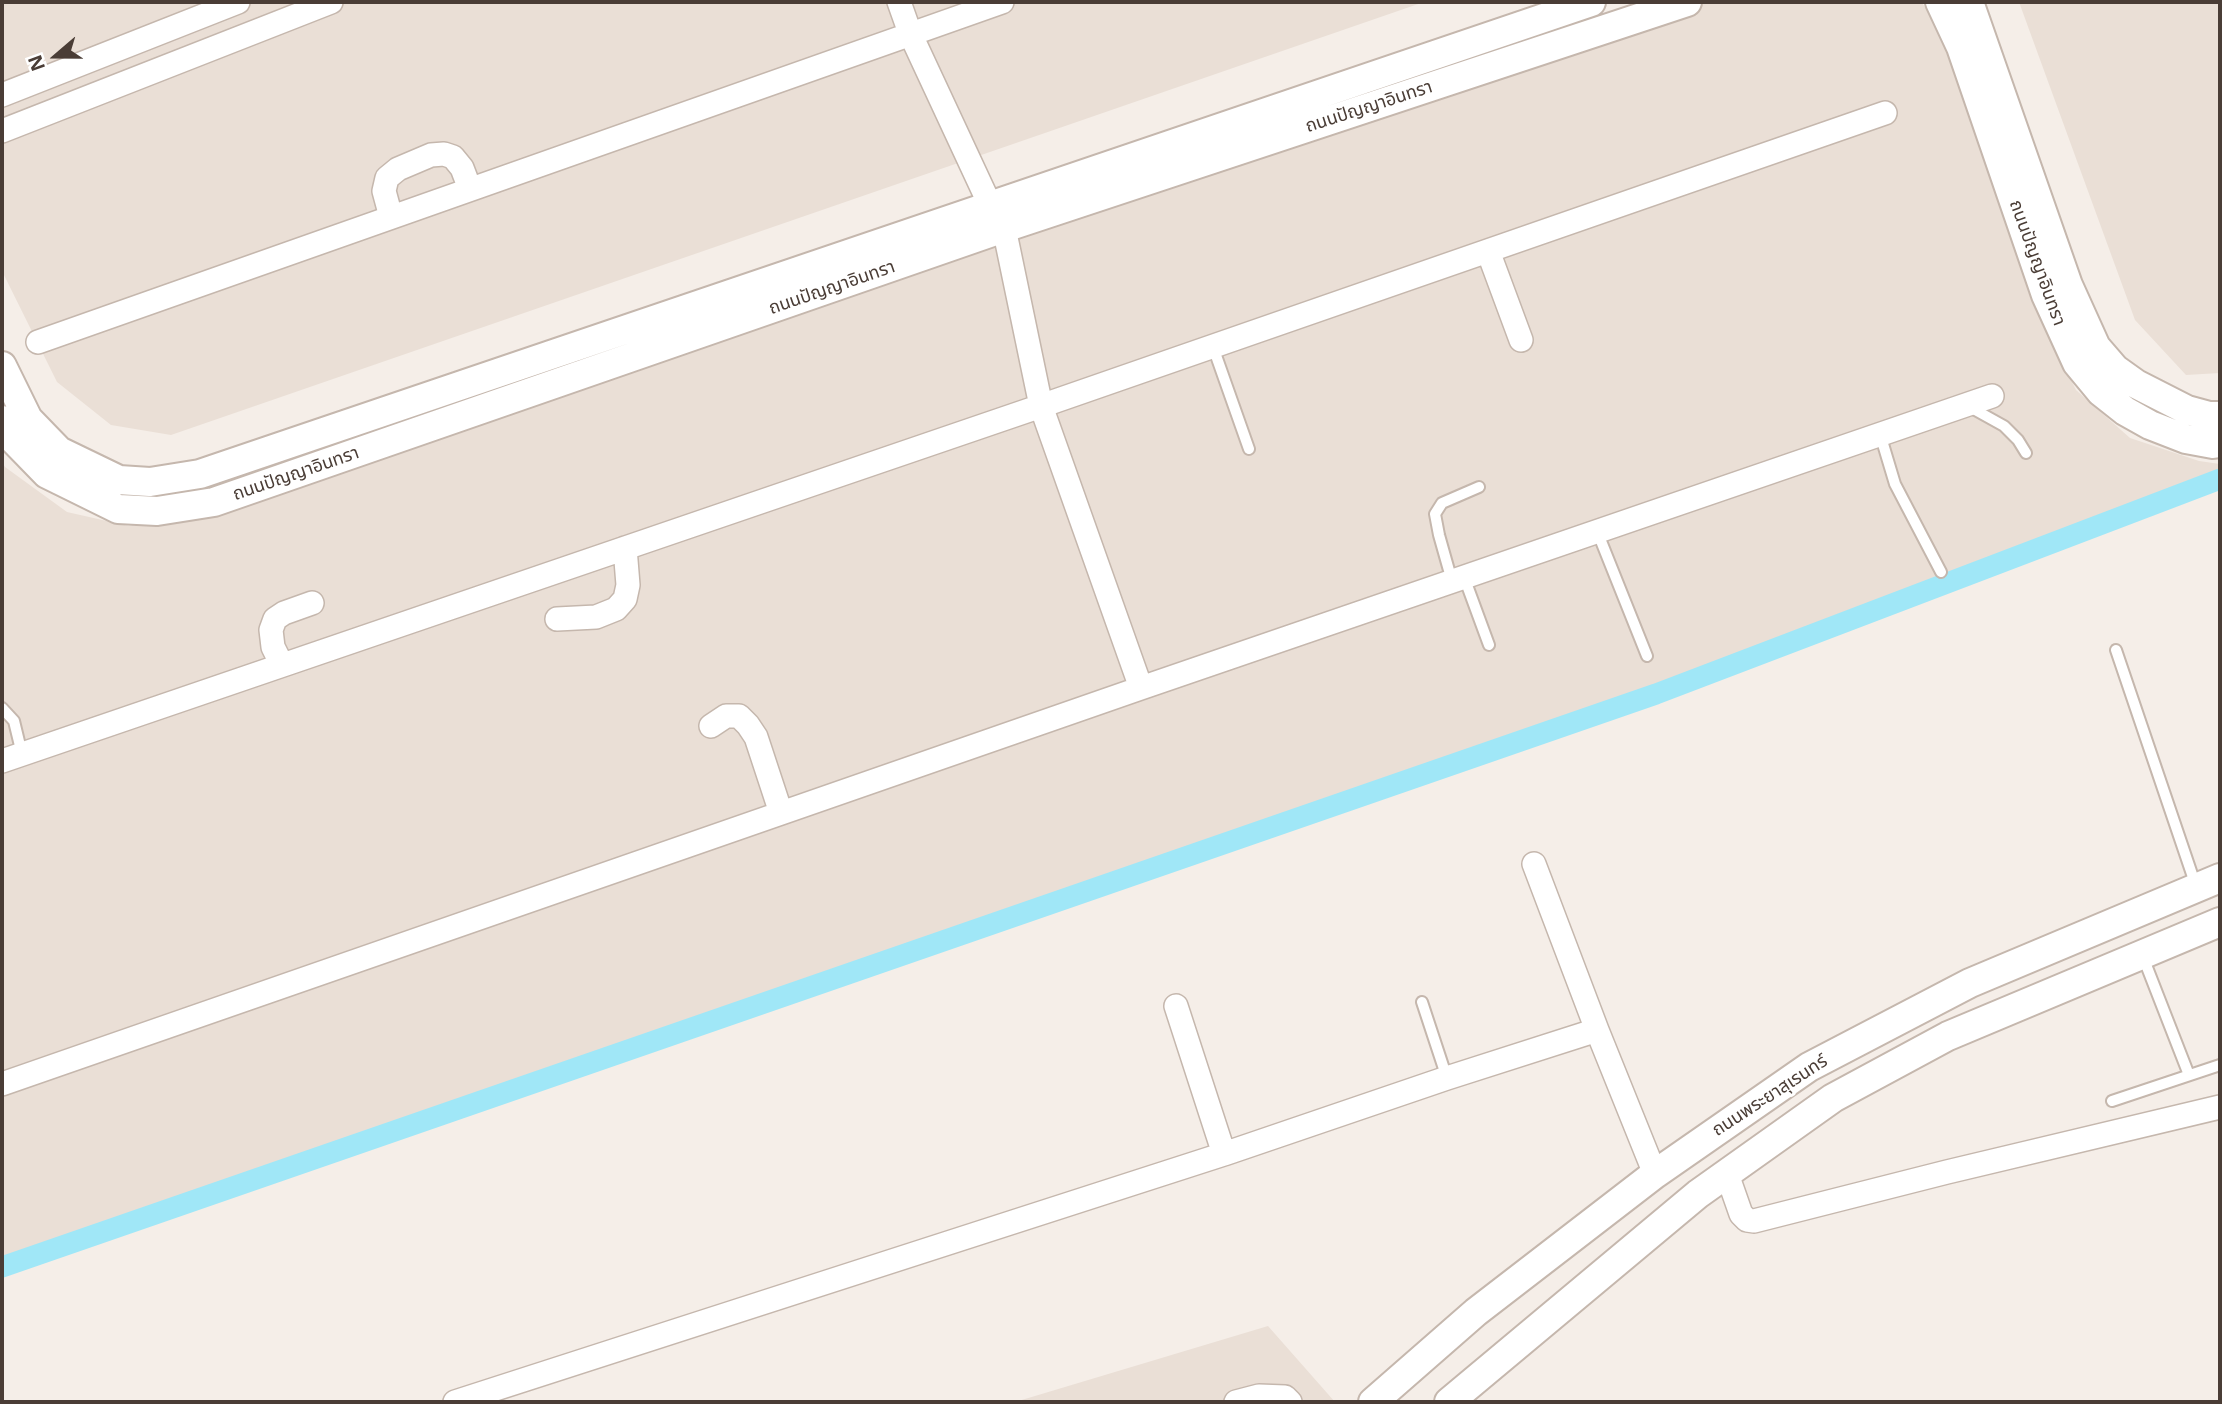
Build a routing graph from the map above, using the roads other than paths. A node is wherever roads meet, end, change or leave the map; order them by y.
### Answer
1 (238, 2) edge
2 (331, 2) edge
3 (899, 2) edge
4 (1002, 2) edge
5 (1591, 2) edge
6 (1687, 2) edge
7 (1940, 2) edge
8 (1969, 2) edge
9 (910, 33) junction
10 (2, 95) edge
11 (1885, 113) dead end
12 (2, 131) edge
13 (470, 189) junction
14 (391, 217) junction
15 (997, 217) junction
16 (1488, 251) junction
17 (1521, 340) dead end
18 (38, 342) dead end
19 (1213, 347) junction
20 (2, 366) edge
21 (1992, 396) dead end
22 (1965, 405) junction
23 (1041, 406) junction
24 (2220, 416) edge
25 (2, 420) edge
26 (1880, 434) junction
27 (2220, 443) edge
28 (1249, 449) dead end
29 (2026, 453) dead end
30 (1479, 487) dead end
31 (1597, 531) junction
32 (625, 548) junction
33 (1941, 572) dead end
34 (1458, 579) junction
35 (312, 603) dead end
36 (557, 619) dead end
37 (1489, 645) dead end
38 (2116, 650) dead end
39 (1647, 656) dead end
40 (282, 665) junction
41 (1141, 688) junction
42 (2, 708) edge
43 (711, 726) dead end
44 (12, 757) edge
45 (781, 813) junction
46 (1534, 864) dead end
47 (2208, 883) edge
48 (2220, 922) edge
49 (2143, 955) junction
50 (1422, 1002) dead end
51 (1176, 1006) dead end
52 (1597, 1030) junction
53 (2220, 1065) edge
54 (2189, 1075) junction
55 (1447, 1078) junction
56 (2, 1084) edge
57 (2112, 1101) dead end
58 (2220, 1107) edge
59 (1224, 1154) junction
60 (1655, 1174) junction
61 (1727, 1174) junction
62 (455, 1402) edge
63 (1236, 1402) edge
64 (1290, 1402) edge
65 (1373, 1402) edge
66 (1449, 1402) edge

1 - 10 street
2 - 12 street
3 - 9 street
4 - 9 street
5 - 15 street, ถนนปัญญาอินทรา
6 - 15 street, ถนนปัญญาอินทรา
7 - 27 street, ถนนปัญญาอินทรา
8 - 24 street, ถนนปัญญาอินทรา
9 - 13 street
9 - 15 street
11 - 16 street
13 - 14 street
13 - 14 street
14 - 18 street
15 - 20 street, ถนนปัญญาอินทรา
15 - 23 street
15 - 25 street, ถนนปัญญาอินทรา
16 - 17 street
16 - 19 street
19 - 23 street
19 - 28 lane
21 - 22 street
22 - 26 street
22 - 29 lane
23 - 32 street
23 - 41 street
26 - 31 street
26 - 33 lane
30 - 34 lane
31 - 34 street
31 - 39 lane
32 - 36 street
32 - 40 street
34 - 37 lane
34 - 41 street
35 - 40 street
38 - 47 lane
40 - 44 street
41 - 45 street
42 - 44 lane
43 - 45 street
45 - 56 street
46 - 52 street
47 - 60 street, ถนนพระยาสุเรนทร์
48 - 49 street, ถนนพระยาสุเรนทร์
49 - 54 lane
49 - 61 street, ถนนพระยาสุเรนทร์
50 - 55 lane
51 - 59 street
52 - 55 street
52 - 60 street
53 - 54 lane
54 - 57 lane
55 - 59 street
58 - 61 street
59 - 62 street
60 - 65 street, ถนนพระยาสุเรนทร์
61 - 66 street, ถนนพระยาสุเรนทร์
63 - 64 street

